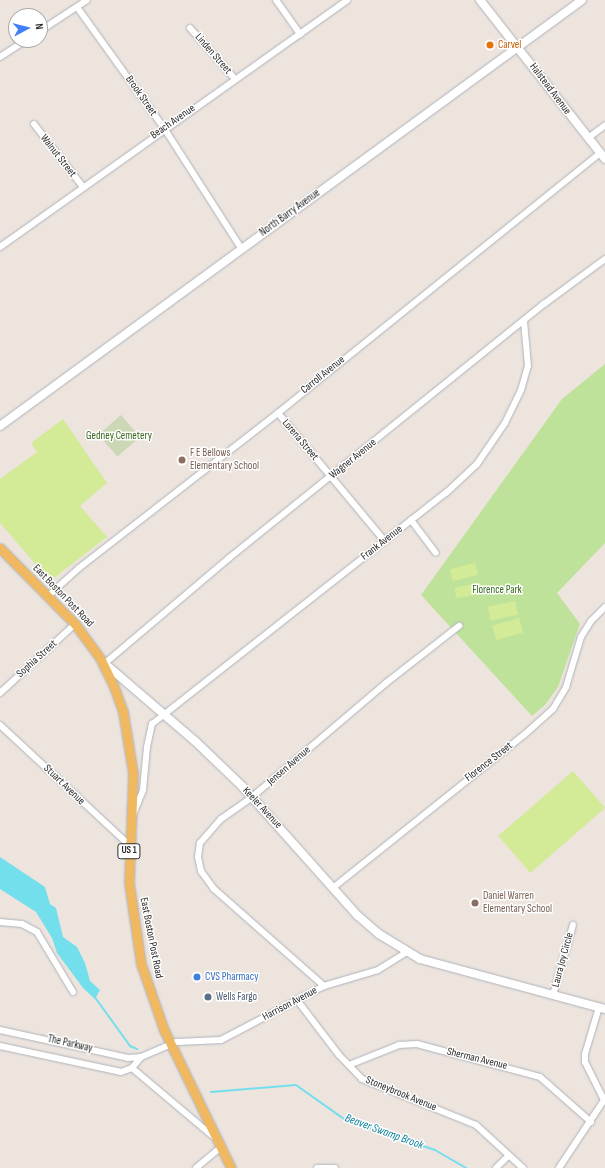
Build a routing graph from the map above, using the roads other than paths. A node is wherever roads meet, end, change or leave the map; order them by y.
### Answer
1 (86, 0) edge
2 (276, 0) edge
3 (347, 0) edge
4 (480, 0) edge
5 (582, 0) edge
6 (77, 7) junction
7 (48, 26) edge
8 (190, 28) dead end
9 (300, 34) junction
10 (14, 48) edge
11 (519, 48) junction
12 (0, 57) edge
13 (235, 79) junction
14 (34, 124) dead end
15 (605, 125) edge
16 (164, 128) junction
17 (588, 138) junction
18 (602, 156) edge
19 (83, 188) junction
20 (0, 247) edge
21 (241, 248) junction
22 (605, 259) edge
23 (524, 321) junction
24 (278, 413) junction
25 (0, 426) edge
26 (331, 477) junction
27 (411, 520) junction
28 (384, 540) junction
29 (0, 548) edge
30 (436, 553) dead end
31 (47, 597) junction
32 (605, 607) edge
33 (75, 624) junction
34 (459, 626) dead end
35 (102, 661) junction
36 (0, 693) edge
37 (163, 716) junction
38 (0, 725) edge
39 (252, 797) junction
40 (131, 820) junction
41 (129, 846) junction
42 (334, 887) junction
43 (0, 922) edge
44 (573, 925) dead end
45 (407, 952) junction
46 (324, 986) junction
47 (73, 992) dead end
48 (553, 995) junction
49 (297, 1000) junction
50 (602, 1008) edge
51 (0, 1030) edge
52 (170, 1043) junction
53 (0, 1046) edge
54 (141, 1057) junction
55 (349, 1065) junction
56 (132, 1068) junction
57 (591, 1122) junction
58 (219, 1144) junction
59 (509, 1155) junction
60 (196, 1168) edge
61 (231, 1168) edge
62 (320, 1168) edge
63 (335, 1168) edge
64 (496, 1168) edge
65 (523, 1168) edge
66 (559, 1168) edge

1 - 6 street
2 - 9 street
3 - 9 street, Beach Avenue
4 - 11 street, Halstead Avenue
5 - 11 street, North Barry Avenue
6 - 7 street
6 - 16 street, Brook Street
8 - 13 street, Linden Street
9 - 13 street, Beach Avenue
10 - 12 street
11 - 17 street, Halstead Avenue
11 - 21 street, North Barry Avenue
13 - 16 street, Beach Avenue
14 - 19 street, Walnut Street
15 - 17 street
16 - 19 street, Beach Avenue
16 - 21 street, Brook Street
17 - 18 street, Halstead Avenue
18 - 24 street, Carroll Avenue
19 - 20 street, Beach Avenue
21 - 25 street, North Barry Avenue
22 - 23 street, Wagner Avenue
23 - 26 street, Wagner Avenue
23 - 27 street, Frank Avenue
24 - 26 street, Lorena Street
24 - 31 street, Carroll Avenue
26 - 28 street, Lorena Street
26 - 35 street, Wagner Avenue
27 - 28 street, Frank Avenue
27 - 30 street
28 - 37 street, Frank Avenue
29 - 31 main road, East Boston Post Road / US 1
31 - 33 main road, East Boston Post Road / US 1
32 - 42 street, Florence Street
33 - 35 main road, East Boston Post Road / US 1
33 - 36 street, Sophia Street
34 - 39 street, Jensen Avenue
35 - 37 street, Keeler Avenue
35 - 40 main road, East Boston Post Road / US 1
37 - 39 street, Keeler Avenue
37 - 40 street, Frank Avenue
38 - 41 street, Stuart Avenue
39 - 42 street, Keeler Avenue
39 - 46 street, Jensen Avenue
40 - 41 main road, East Boston Post Road / US 1
41 - 52 main road, East Boston Post Road / US 1
42 - 45 street, Keeler Avenue
43 - 47 street
44 - 48 street, Laura Joy Circle
45 - 46 street, Harrison Avenue
45 - 48 street, Keeler Avenue
46 - 49 street, Harrison Avenue
48 - 50 street
49 - 52 street, Harrison Avenue
49 - 55 street, Stoneybrook Avenue
50 - 57 street
51 - 54 street, The Parkway
52 - 54 street, The Parkway
52 - 58 main road, East Boston Post Road / US 1
53 - 56 street, The Parkway
54 - 56 street, The Parkway
55 - 57 street, Sherman Avenue
55 - 59 street, Stoneybrook Avenue
56 - 58 street
57 - 66 street
58 - 60 street
58 - 61 main road, East Boston Post Road / US 1
59 - 64 street
59 - 65 street, Stoneybrook Avenue
62 - 63 street

